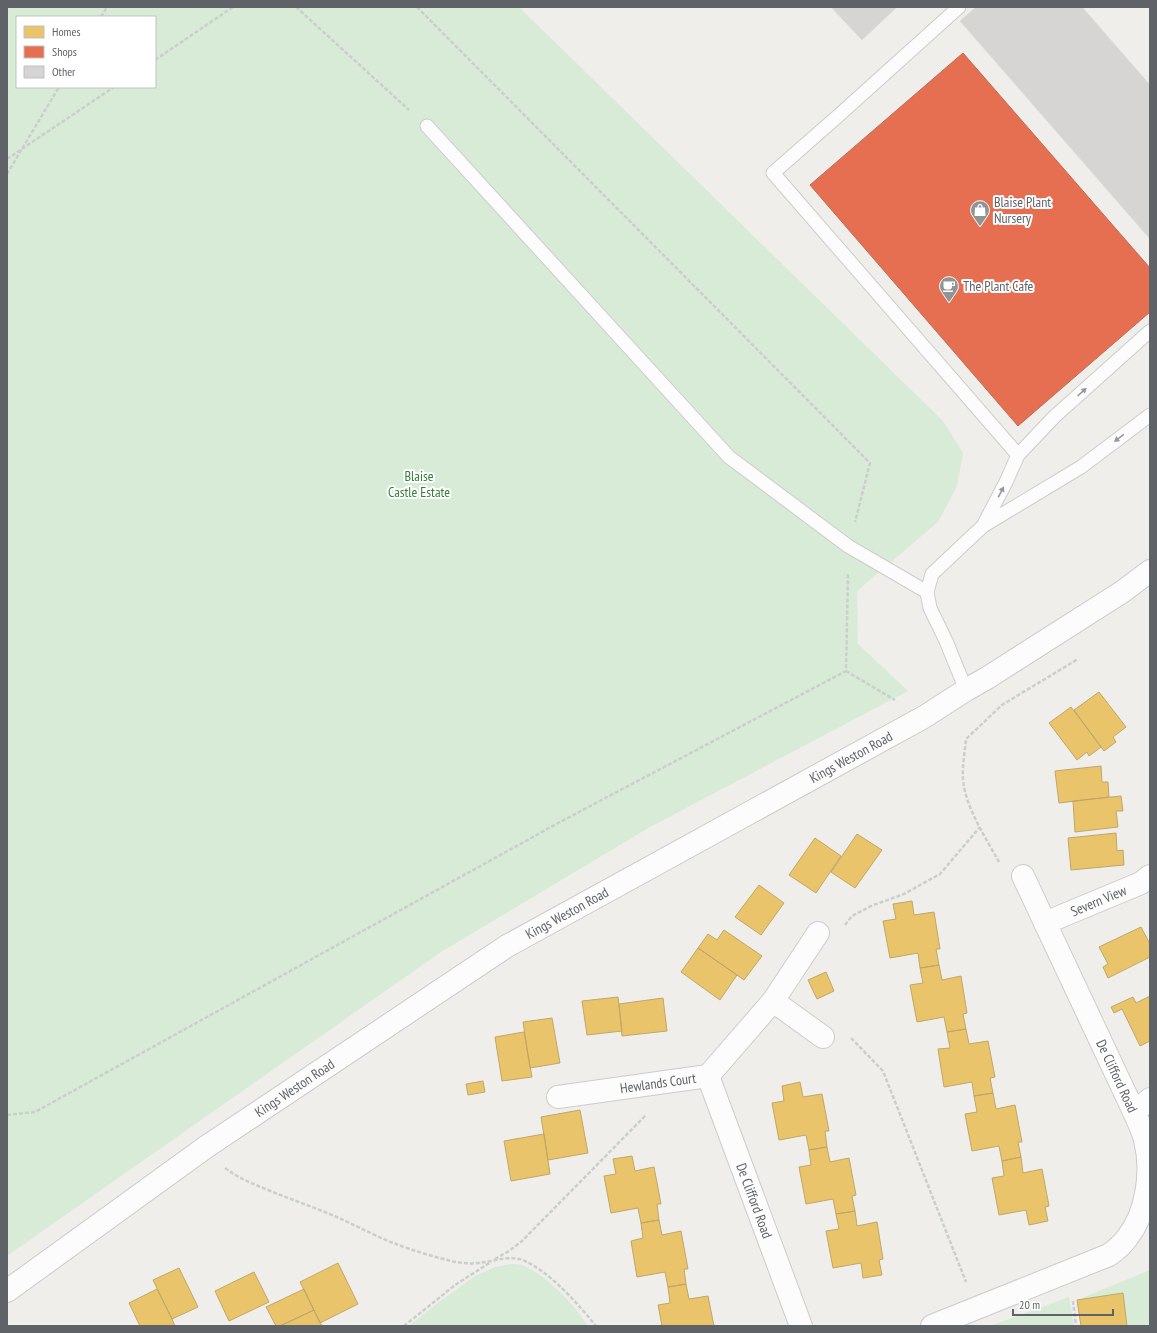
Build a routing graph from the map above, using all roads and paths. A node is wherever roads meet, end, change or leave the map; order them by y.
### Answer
1 (107, 7) edge
2 (233, 7) edge
3 (296, 7) edge
4 (417, 7) edge
5 (959, 7) edge
6 (102, 16) edge
7 (156, 59) edge
8 (58, 88) edge
9 (113, 88) edge
10 (427, 126) joint
11 (21, 150) junction
12 (7, 159) edge
13 (7, 174) edge
14 (1150, 331) edge
15 (1150, 415) edge
16 (1018, 455) junction
17 (983, 526) junction
18 (848, 546) junction
19 (1150, 571) edge
20 (927, 592) junction
21 (1078, 659) dead end
22 (846, 671) junction
23 (966, 690) junction
24 (924, 717) junction
25 (980, 827) junction
26 (1023, 876) joint
27 (1150, 876) edge
28 (1045, 924) junction
29 (818, 933) joint
30 (773, 1001) junction
31 (823, 1037) joint
32 (708, 1076) junction
33 (558, 1097) dead end
34 (1142, 1105) edge
35 (647, 1114) dead end
36 (7, 1116) edge
37 (206, 1147) junction
38 (494, 1260) junction
39 (7, 1291) edge
40 (976, 1309) junction
41 (404, 1326) edge
42 (596, 1326) edge
43 (800, 1326) edge
44 (932, 1326) edge

1 - 6 path
2 - 7 path
3 - 10 path
4 - 18 path
5 - 16 lane
8 - 11 path
9 - 11 path
10 - 18 lane
11 - 12 path
11 - 13 path
16 -> 14 lane
15 -> 17 lane
17 -> 16 lane
17 - 20 lane
18 - 20 lane
18 - 22 path
19 - 23 street, Kings Weston Road
20 - 23 lane
21 - 25 path
22 - 24 path
22 - 36 path
23 - 24 street, Kings Weston Road
24 - 37 street, Kings Weston Road
25 - 26 path
25 - 29 path
26 - 28 street, De Clifford Road
27 - 28 street, Severn View
28 - 34 street, De Clifford Road
29 - 30 street, Hewlands Court
30 - 31 street
30 - 32 street, Hewlands Court
31 - 40 path
32 - 33 street, Hewlands Court
32 - 43 street, De Clifford Road
34 - 40 street, De Clifford Road
35 - 38 path
37 - 38 path
37 - 39 street, Kings Weston Road
38 - 41 path
38 - 42 path
40 - 44 street, De Clifford Road

